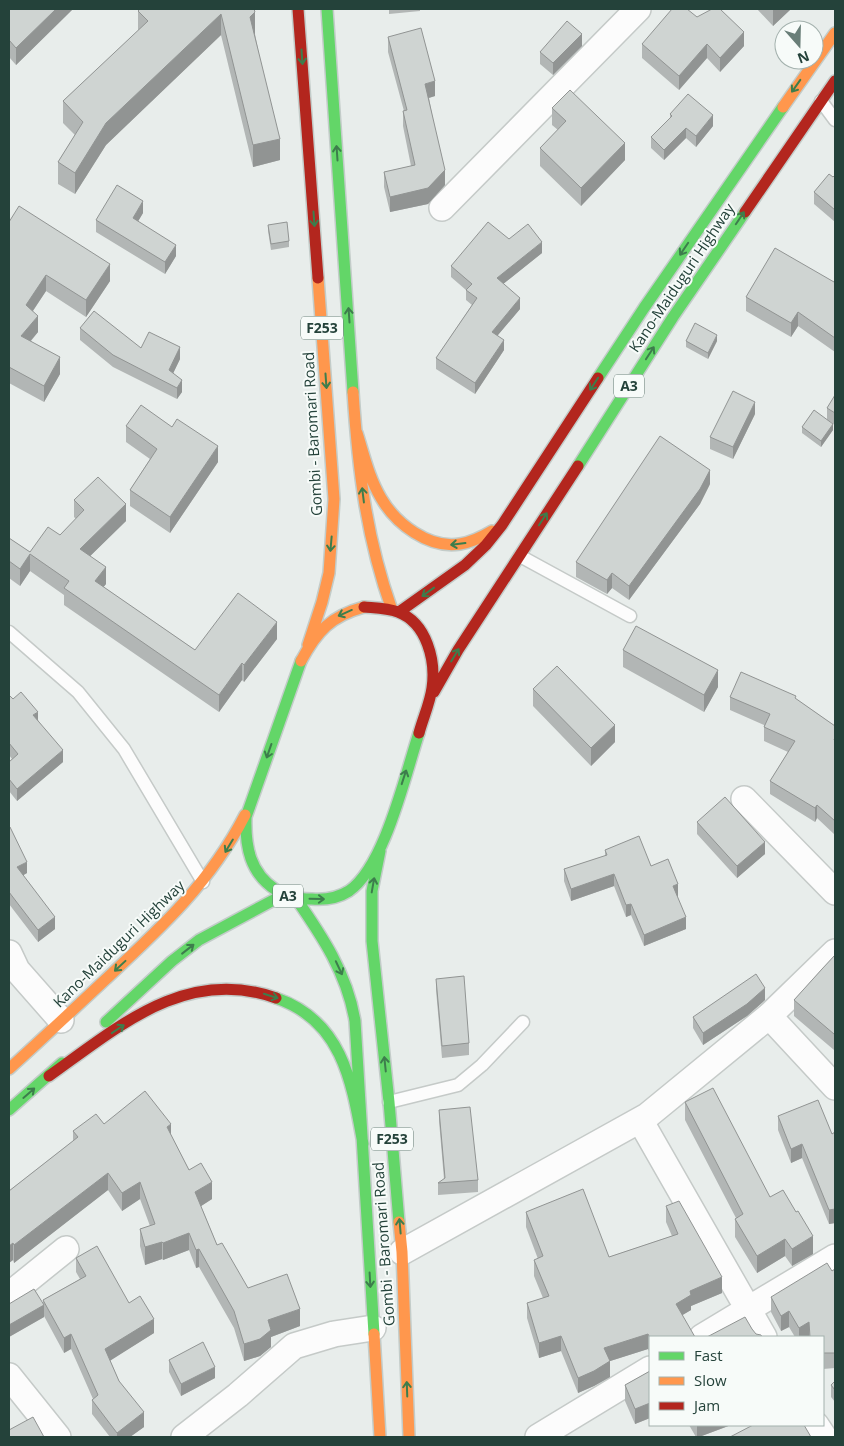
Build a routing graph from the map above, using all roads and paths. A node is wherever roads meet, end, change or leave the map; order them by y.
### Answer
1 (298, 9) edge
2 (328, 9) edge
3 (638, 9) edge
4 (835, 33) edge
5 (835, 81) edge
6 (821, 101) junction
7 (835, 120) edge
8 (442, 208) dead end
9 (357, 434) junction
10 (502, 525) junction
11 (520, 556) junction
12 (396, 611) junction
13 (630, 616) dead end
14 (9, 632) edge
15 (308, 645) junction
16 (430, 698) junction
17 (744, 799) dead end
18 (251, 803) junction
19 (383, 842) junction
20 (204, 882) junction
21 (835, 892) edge
22 (289, 896) junction
23 (835, 952) edge
24 (9, 953) edge
25 (769, 1016) junction
26 (61, 1020) junction
27 (523, 1022) dead end
28 (9, 1069) edge
29 (49, 1076) junction
30 (835, 1087) edge
31 (389, 1102) junction
32 (9, 1110) edge
33 (640, 1120) junction
34 (363, 1144) junction
35 (66, 1249) dead end
36 (402, 1252) junction
37 (835, 1257) edge
38 (9, 1295) edge
39 (748, 1310) junction
40 (373, 1328) junction
41 (704, 1336) edge
42 (763, 1336) edge
43 (649, 1370) edge
44 (9, 1376) edge
45 (817, 1426) edge
46 (58, 1437) edge
47 (184, 1437) edge
48 (380, 1437) edge
49 (409, 1437) edge
50 (538, 1437) edge
51 (824, 1437) edge

1 -> 15 main road, Gombi - Baromari Road / F253
9 -> 2 main road, F253
3 - 8 street
4 -> 10 main road, Kano-Maiduguri Highway / A3
5 - 6 main road, Kano-Maiduguri Highway / A3
6 - 7 lane
11 -> 6 main road, Kano-Maiduguri Highway / A3
10 -> 9 main road, A3
12 -> 9 main road, F253
10 -> 12 main road, Kano-Maiduguri Highway / A3
11 - 13 lane
16 -> 11 main road, Kano-Maiduguri Highway / A3
12 -> 15 main road, A3
12 - 16 main road, A3
14 - 20 lane
15 -> 18 main road, A3
19 -> 16 main road, A3
17 - 21 street
18 -> 20 main road, Kano-Maiduguri Highway / A3
18 - 22 main road, A3
22 -> 19 main road, A3
31 -> 19 main road, Gombi - Baromari Road / F253
20 -> 26 main road, Kano-Maiduguri Highway / A3
29 -> 22 main road, A3
22 -> 34 main road, Gombi - Baromari Road / F253
23 - 25 street
24 - 26 street
25 - 30 street
25 - 33 street
26 - 28 main road, Kano-Maiduguri Highway / A3
27 - 31 lane
32 -> 29 main road, A3
29 -> 34 main road, A3
36 -> 31 main road, Gombi - Baromari Road / F253
33 - 36 street
33 - 39 street
34 -> 40 main road, Gombi - Baromari Road / F253
35 - 38 street
49 -> 36 main road, Gombi - Baromari Road / F253
37 - 39 street
39 - 41 street
39 - 42 street
40 - 47 street
40 - 48 main road, Gombi - Baromari Road / F253
43 - 50 street
44 - 46 street
45 - 51 street

